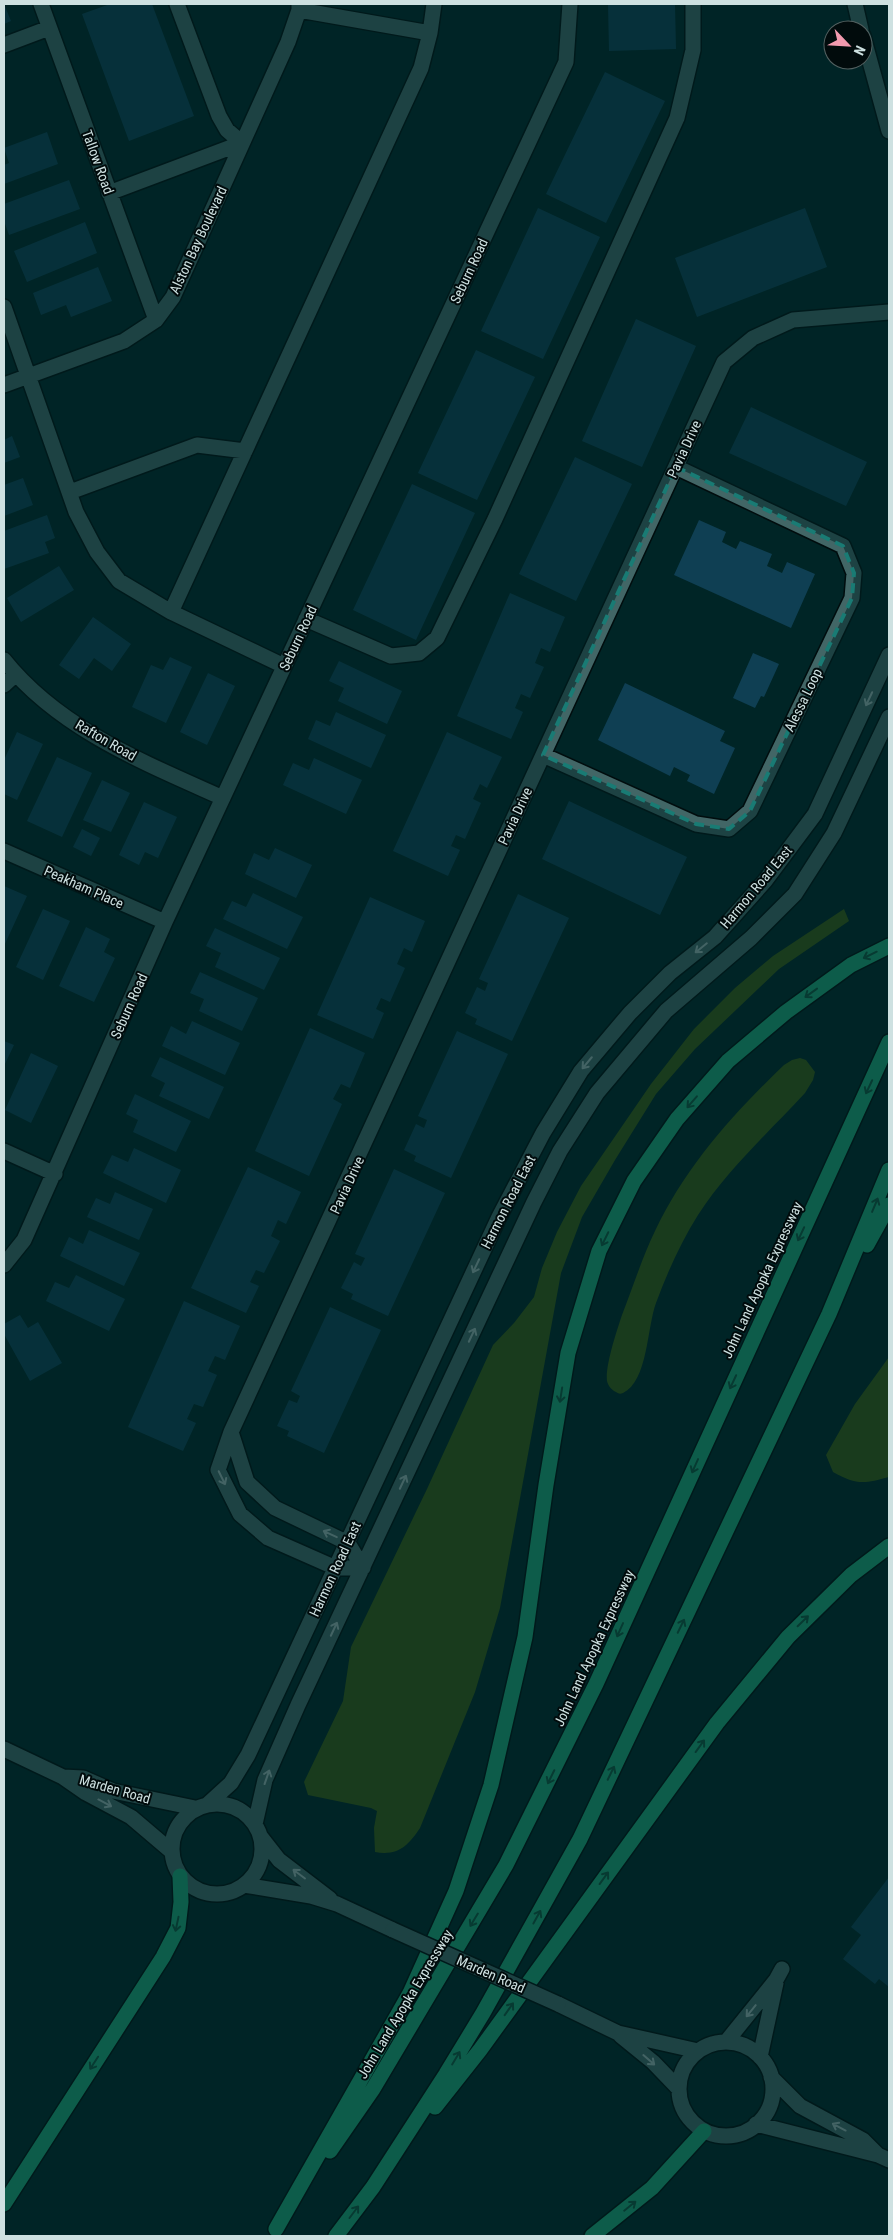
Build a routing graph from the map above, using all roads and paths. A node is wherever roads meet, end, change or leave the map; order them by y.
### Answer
1 (41, 4) edge
2 (177, 4) edge
3 (434, 4) edge
4 (570, 4) edge
5 (693, 4) edge
6 (855, 4) edge
7 (299, 7) edge
8 (859, 20) edge
9 (50, 28) junction
10 (430, 33) junction
11 (4, 46) edge
12 (872, 70) edge
13 (889, 131) edge
14 (242, 144) junction
15 (109, 193) junction
16 (4, 308) edge
17 (889, 312) edge
18 (156, 320) junction
19 (29, 375) junction
20 (4, 385) edge
21 (246, 451) junction
22 (676, 467) junction
23 (70, 492) junction
24 (171, 612) junction
25 (306, 619) junction
26 (889, 655) edge
27 (4, 660) edge
28 (284, 666) junction
29 (15, 675) junction
30 (4, 685) edge
31 (889, 716) edge
32 (543, 755) junction
33 (223, 798) junction
34 (4, 851) edge
35 (165, 922) junction
36 (889, 946) edge
37 (889, 1042) edge
38 (4, 1151) edge
39 (889, 1170) edge
40 (55, 1174) junction
41 (889, 1205) edge
42 (4, 1265) edge
43 (829, 1314) junction
44 (231, 1432) junction
45 (348, 1543) junction
46 (889, 1546) edge
47 (336, 1568) junction
48 (362, 1568) junction
49 (4, 1749) edge
50 (63, 1777) junction
51 (202, 1806) junction
52 (258, 1831) junction
53 (171, 1851) junction
54 (180, 1876) junction
55 (244, 1885) junction
56 (337, 1904) junction
57 (618, 2033) junction
58 (726, 2042) junction
59 (698, 2051) junction
60 (760, 2057) junction
61 (771, 2077) junction
62 (679, 2089) junction
63 (756, 2124) junction
64 (704, 2130) junction
65 (884, 2158) edge
66 (373, 2187) junction
67 (4, 2204) edge
68 (274, 2233) edge
69 (336, 2236) edge
70 (592, 2236) edge

1 - 9 street, Tallow Road
2 - 14 street
3 - 10 street
4 - 25 street, Seburn Road
5 - 25 street
6 - 8 street
7 - 10 street
7 - 14 street, Alston Bay Boulevard
9 - 11 street
9 - 15 street, Tallow Road
10 - 21 street
12 - 13 street
14 - 15 street
14 - 18 street, Alston Bay Boulevard
15 - 18 street, Tallow Road
16 - 19 street
17 - 22 street, Pavia Drive
18 - 19 street, Alston Bay Boulevard
19 - 20 street, Alston Bay Boulevard
19 - 23 street
21 - 23 street
21 - 24 street
22 - 32 street, Pavia Drive
22 - 32 street, Alessa Loop
23 - 24 street
24 - 28 street
25 - 28 street, Seburn Road
26 -> 45 street, Harmon Road East
27 - 29 street, Rafton Road
28 - 33 street, Seburn Road
29 - 30 street
29 - 33 street, Rafton Road
48 -> 31 street, Harmon Road East
32 - 44 street, Pavia Drive
33 - 35 street, Seburn Road
34 - 35 street, Peakham Place
35 - 40 street, Seburn Road
36 -> 68 highway
37 -> 68 highway, John Land Apopka Expressway
38 - 40 street
43 -> 39 highway
40 - 42 street, Seburn Road
41 - 43 highway
66 -> 43 highway
45 -> 44 street
44 -> 47 street, Pavia Drive
45 - 47 street, Harmon Road East
45 - 48 street
66 -> 46 highway
47 - 48 street, Pavia Drive
47 - 51 street, Harmon Road East
52 -> 48 street, Harmon Road East
49 - 50 street, Marden Road
50 - 51 street, Marden Road
50 -> 53 street, Marden Road
51 - 52 street
51 - 53 street
52 - 55 street
56 -> 52 street, Marden Road
53 - 54 street
54 - 55 street
54 -> 67 highway
55 - 56 street, Marden Road
56 - 57 street, Marden Road, bridge
57 - 59 street, Marden Road
57 -> 62 street, Marden Road
58 - 59 street
58 - 60 street
60 -> 58 street
59 - 62 street
60 - 61 street
61 - 63 street
65 -> 61 street
62 - 64 street
63 - 64 street
63 - 65 street
70 -> 64 highway
69 -> 66 highway

